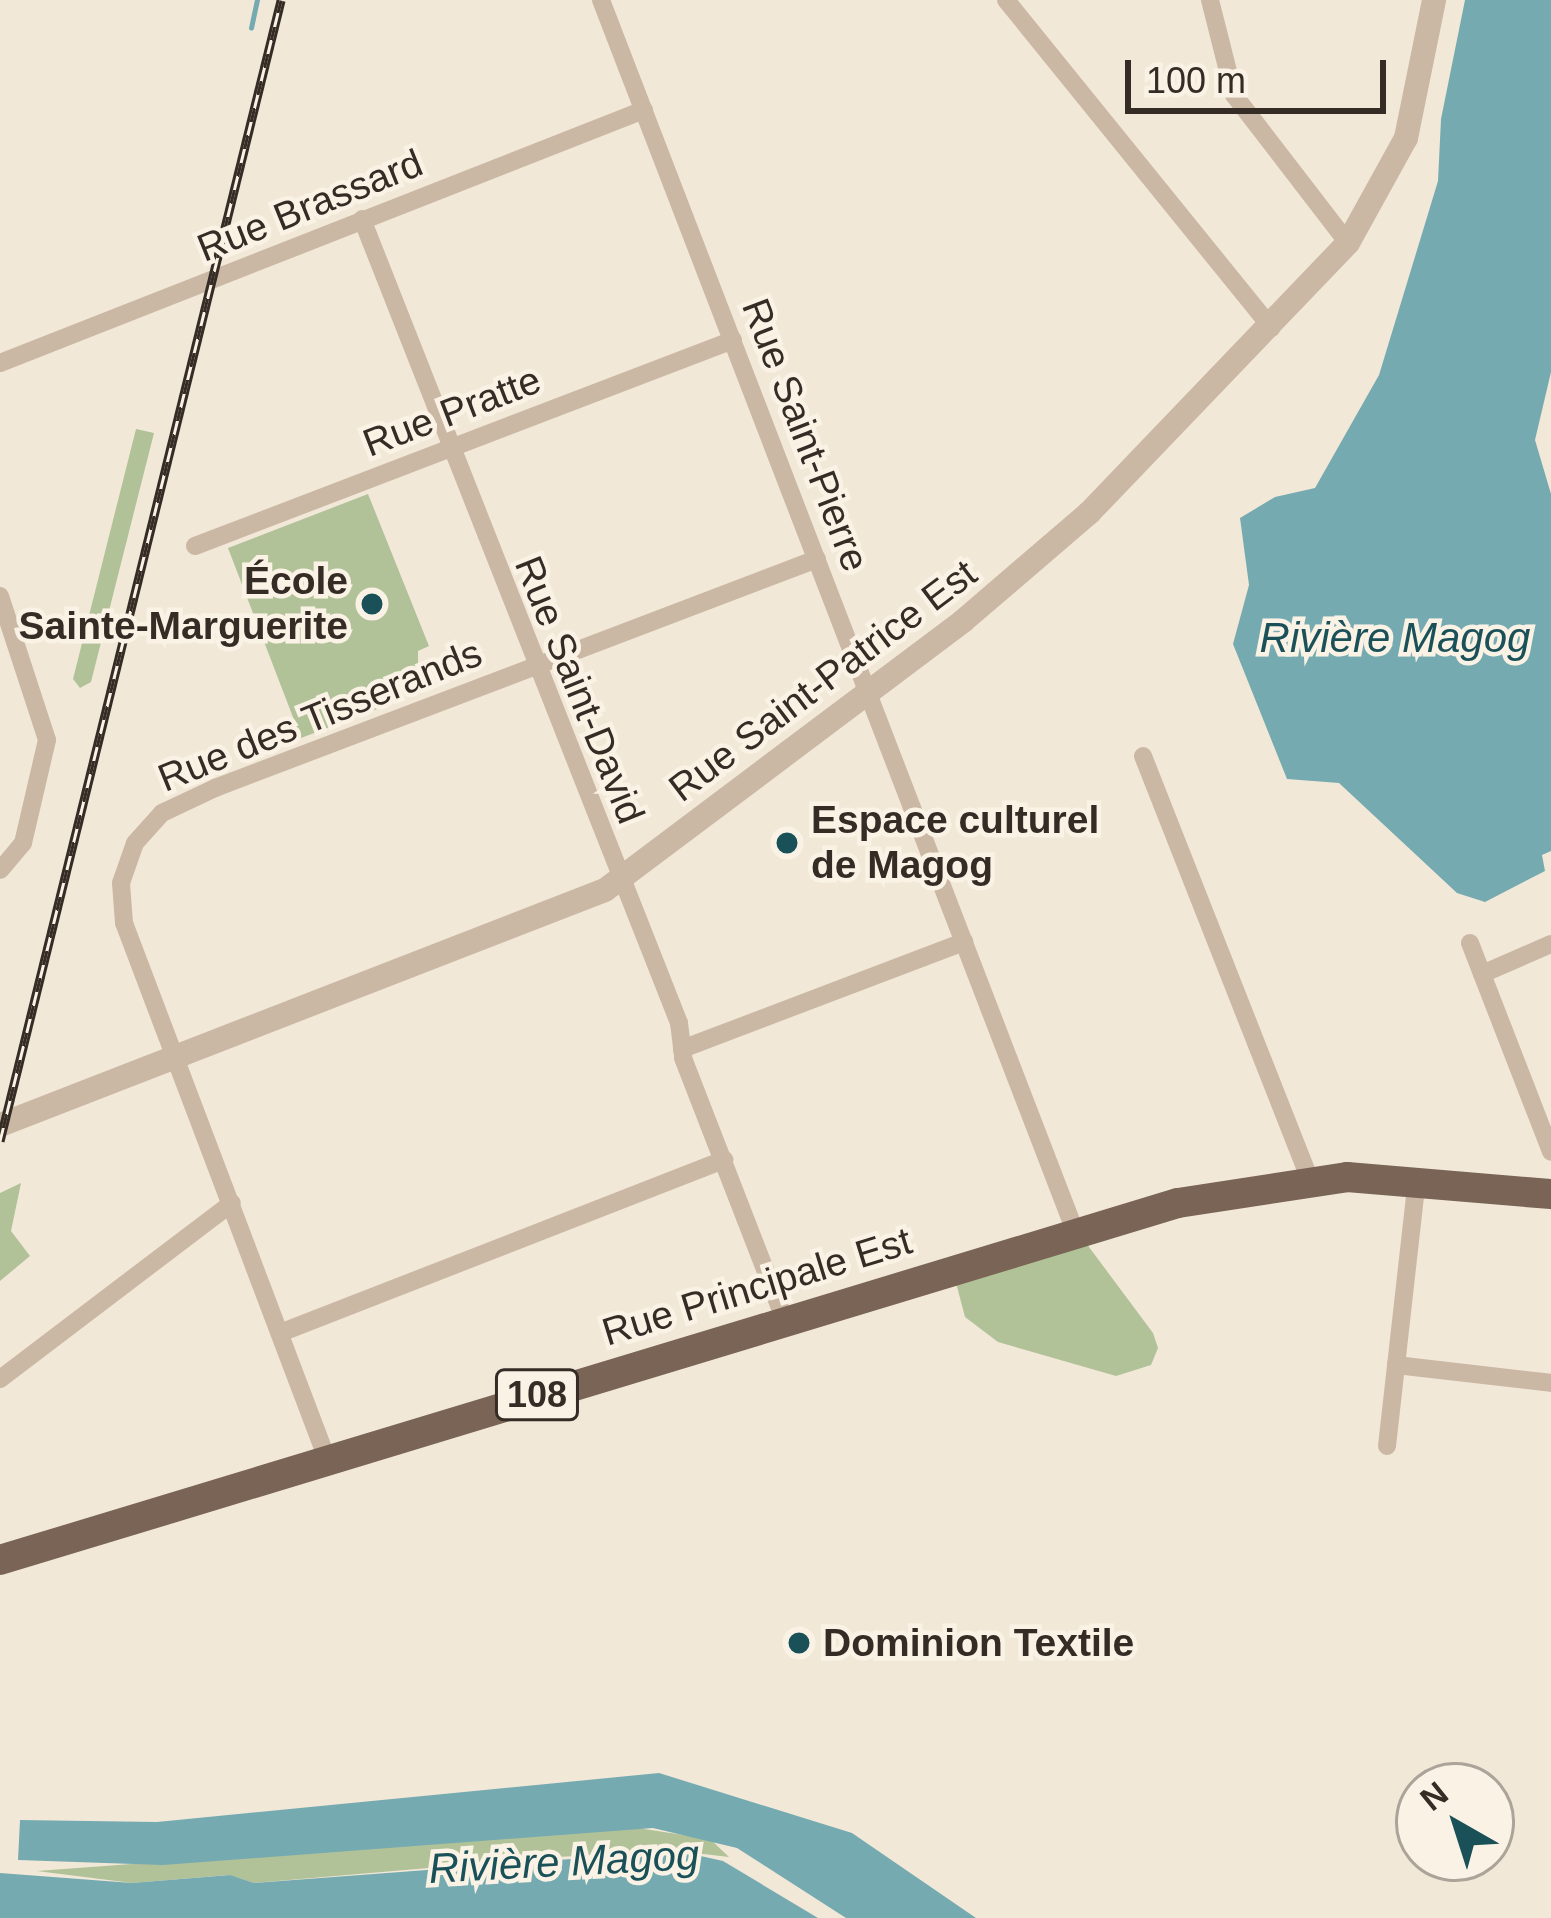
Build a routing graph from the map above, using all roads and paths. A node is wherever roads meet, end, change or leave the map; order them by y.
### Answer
1 (601, 0) edge
2 (1006, 0) edge
3 (1210, 0) edge
4 (1434, 0) edge
5 (644, 110) junction
6 (362, 219) junction
7 (1348, 243) junction
8 (1272, 328) junction
9 (733, 340) junction
10 (0, 362) edge
11 (449, 449) junction
12 (195, 546) dead end
13 (818, 559) junction
14 (2, 608) edge
15 (533, 665) junction
16 (869, 693) junction
17 (1143, 756) dead end
18 (5, 867) edge
19 (621, 880) junction
20 (964, 942) junction
21 (1470, 943) dead end
22 (1551, 944) edge
23 (1482, 974) junction
24 (682, 1049) junction
25 (175, 1056) junction
26 (0, 1124) edge
27 (1551, 1153) edge
28 (724, 1160) junction
29 (1310, 1179) junction
30 (1417, 1180) junction
31 (1551, 1194) edge
32 (232, 1203) junction
33 (1075, 1231) junction
34 (784, 1319) junction
35 (280, 1333) junction
36 (1396, 1365) junction
37 (0, 1379) edge
38 (1551, 1383) edge
39 (1387, 1446) dead end
40 (327, 1459) junction
41 (0, 1560) edge

1 - 5 street, Rue Saint-Pierre
2 - 8 street
3 - 7 street
4 - 7 street, Rue Saint-Patrice Est
5 - 6 street, Rue Brassard
5 - 9 street, Rue Saint-Pierre
6 - 10 street, Rue Brassard
6 - 11 street, Rue Saint-David
7 - 8 street, Rue Saint-Patrice Est
8 - 16 street, Rue Saint-Patrice Est
9 - 11 street, Rue Pratte
9 - 13 street, Rue Saint-Pierre
11 - 12 street, Rue Pratte
11 - 15 street, Rue Saint-David
13 - 15 street, Rue des Tisserands
13 - 16 street, Rue Saint-Pierre
14 - 18 street
15 - 19 street, Rue Saint-David
15 - 25 street, Rue des Tisserands
16 - 19 street, Rue Saint-Patrice Est
16 - 20 street, Rue Saint-Pierre
17 - 29 street
19 - 24 street, Rue Saint-David
19 - 25 street, Rue Saint-Patrice Est
20 - 24 street
20 - 33 street, Rue Saint-Pierre
21 - 23 street
22 - 23 street
23 - 27 street
24 - 28 street, Rue Saint-David
25 - 26 street, Rue Saint-Patrice Est
25 - 32 street, Rue des Tisserands
28 - 34 street, Rue Saint-David
28 - 35 street
29 - 30 main road, Rue Principale Est / 108
29 - 33 main road, Rue Principale Est / 108
30 - 31 main road, Rue Principale Est / 108
30 - 36 street
32 - 35 street, Rue des Tisserands
32 - 37 street
33 - 34 main road, Rue Principale Est / 108
34 - 40 main road, Rue Principale Est / 108
35 - 40 street, Rue des Tisserands
36 - 38 street
36 - 39 street
40 - 41 main road, Rue Principale Est / 108

